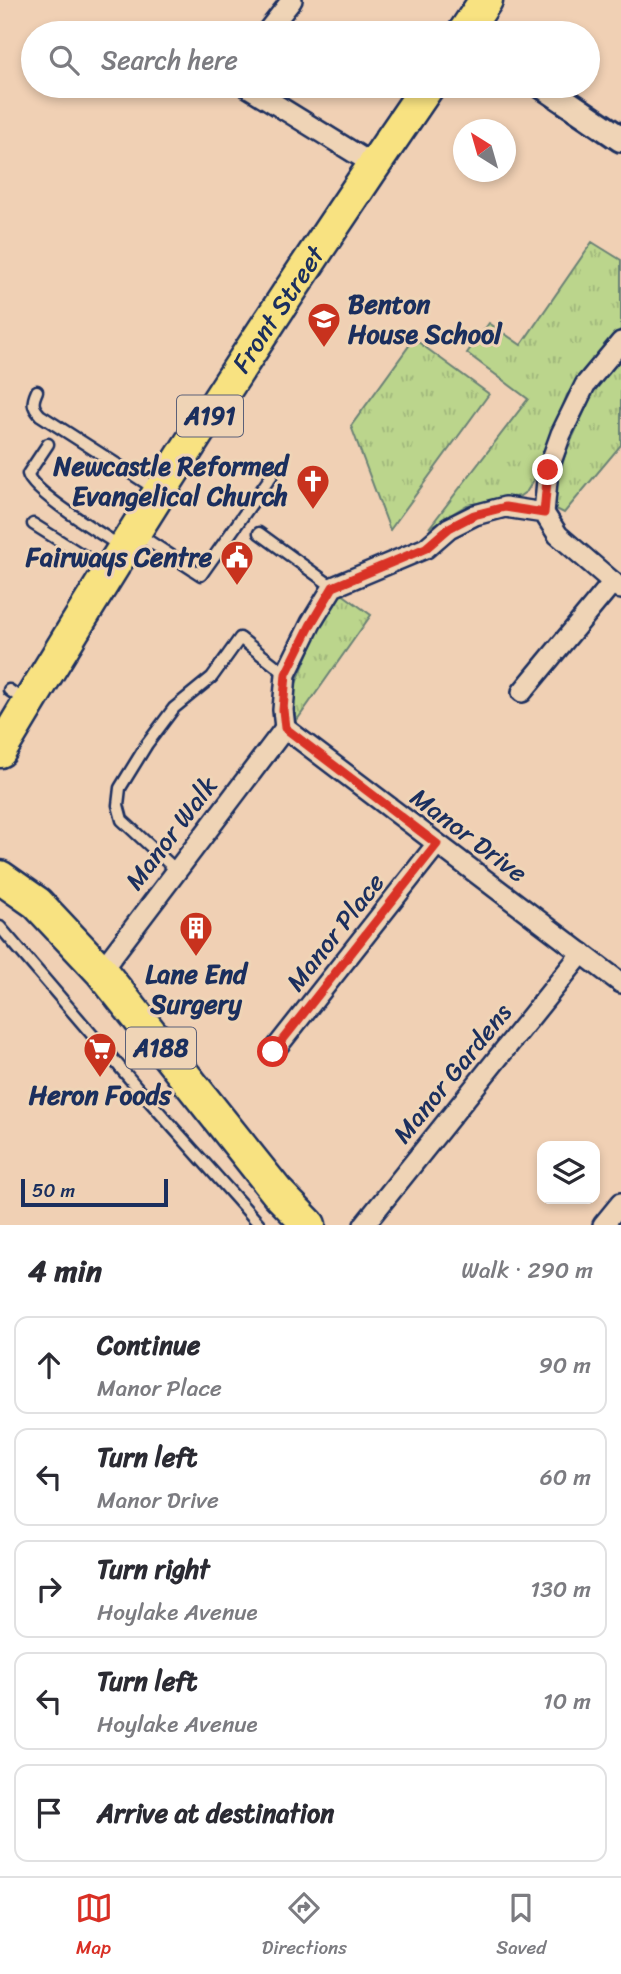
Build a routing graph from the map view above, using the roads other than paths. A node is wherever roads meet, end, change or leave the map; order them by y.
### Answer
1 (292, 0) edge
2 (486, 0) edge
3 (275, 21) edge
4 (473, 21) edge
5 (266, 98) edge
6 (420, 98) edge
7 (561, 98) edge
8 (621, 139) edge
9 (374, 164) junction
10 (621, 342) edge
11 (37, 391) dead end
12 (48, 444) dead end
13 (272, 475) dead end
14 (160, 492) junction
15 (544, 513) junction
16 (33, 524) dead end
17 (259, 533) dead end
18 (123, 551) junction
19 (617, 586) edge
20 (333, 587) junction
21 (286, 674) junction
22 (522, 692) dead end
23 (285, 728) junction
24 (0, 751) edge
25 (437, 844) junction
26 (176, 870) junction
27 (2, 878) edge
28 (0, 927) edge
29 (582, 953) junction
30 (101, 971) junction
31 (621, 983) edge
32 (273, 1052) dead end
33 (621, 1203) edge
34 (260, 1225) edge
35 (309, 1225) edge
36 (364, 1225) edge
37 (603, 1225) edge

1 - 3 street
2 - 4 main road
5 - 9 street
6 - 9 main road, Front Street / A191
7 - 8 street
9 - 14 main road, Front Street / A191
10 - 15 street
11 - 14 lane
12 - 18 lane
13 - 18 lane
14 - 18 main road, Front Street / A191
15 - 19 street
15 - 20 street
16 - 18 lane
17 - 20 lane
18 - 24 main road, Front Street / A191
19 - 22 street
20 - 21 street
21 - 23 street
21 - 26 lane
23 - 25 street, Manor Drive
23 - 26 street, Manor Walk
25 - 29 street, Manor Drive
25 - 32 street, Manor Place
26 - 30 street, Manor Walk
27 - 30 main road, A188
28 - 34 lane
29 - 31 street, Manor Drive
29 - 36 street, Manor Gardens
30 - 35 main road, A188
33 - 37 street

